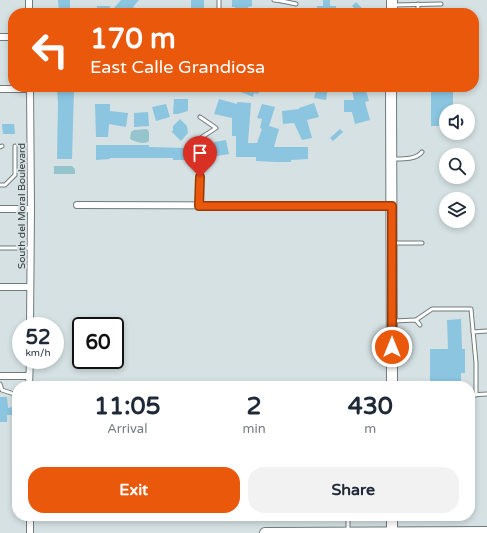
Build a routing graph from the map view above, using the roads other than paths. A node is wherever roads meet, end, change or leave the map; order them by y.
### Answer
1 (274, 0) edge
2 (414, 0) edge
3 (282, 1) edge
4 (296, 4) dead end
5 (416, 4) junction
6 (441, 4) dead end
7 (392, 6) edge
8 (417, 8) edge
9 (30, 92) edge
10 (391, 92) edge
11 (200, 116) dead end
12 (199, 139) dead end
13 (15, 146) dead end
14 (422, 152) dead end
15 (392, 160) junction
16 (200, 177) dead end
17 (0, 185) edge
18 (77, 205) dead end
19 (199, 206) junction
20 (392, 206) junction
21 (0, 209) edge
22 (32, 209) junction
23 (392, 243) junction
24 (422, 243) dead end
25 (0, 248) edge
26 (31, 248) junction
27 (0, 287) edge
28 (30, 287) junction
29 (30, 317) edge
30 (416, 320) junction
31 (392, 321) junction
32 (420, 325) dead end
33 (487, 331) edge
34 (473, 332) junction
35 (29, 369) edge
36 (0, 376) edge
37 (29, 376) junction
38 (29, 381) edge
39 (392, 381) edge
40 (0, 384) edge
41 (12, 393) edge
42 (476, 394) joint
43 (487, 394) edge
44 (30, 521) edge
45 (348, 521) edge
46 (392, 521) edge
47 (348, 532) edge
48 (487, 532) edge
49 (30, 533) edge
50 (265, 533) edge
51 (392, 533) edge

1 - 3 lane
2 - 5 lane
3 - 4 lane
5 - 6 lane
5 - 7 lane
5 - 8 lane
9 - 22 street, South del Moral Boulevard
10 - 15 main road
11 - 12 lane
13 - 17 lane
14 - 15 lane
15 - 20 main road
16 - 19 lane
18 - 19 street
19 - 20 street
20 - 23 main road
21 - 22 street
22 - 26 street, South del Moral Boulevard
23 - 24 lane
23 - 31 main road
25 - 26 lane
26 - 28 street, South del Moral Boulevard
27 - 28 street
28 - 29 street, South del Moral Boulevard
30 - 31 lane
30 - 32 lane
30 - 34 lane
31 - 39 main road
33 - 34 lane
34 - 42 lane
35 - 37 street
36 - 37 street
37 - 38 street
40 - 41 lane
42 - 43 lane
44 - 49 street
45 - 47 lane
46 - 51 main road
47 - 50 main road
47 - 51 main road
48 - 51 main road

